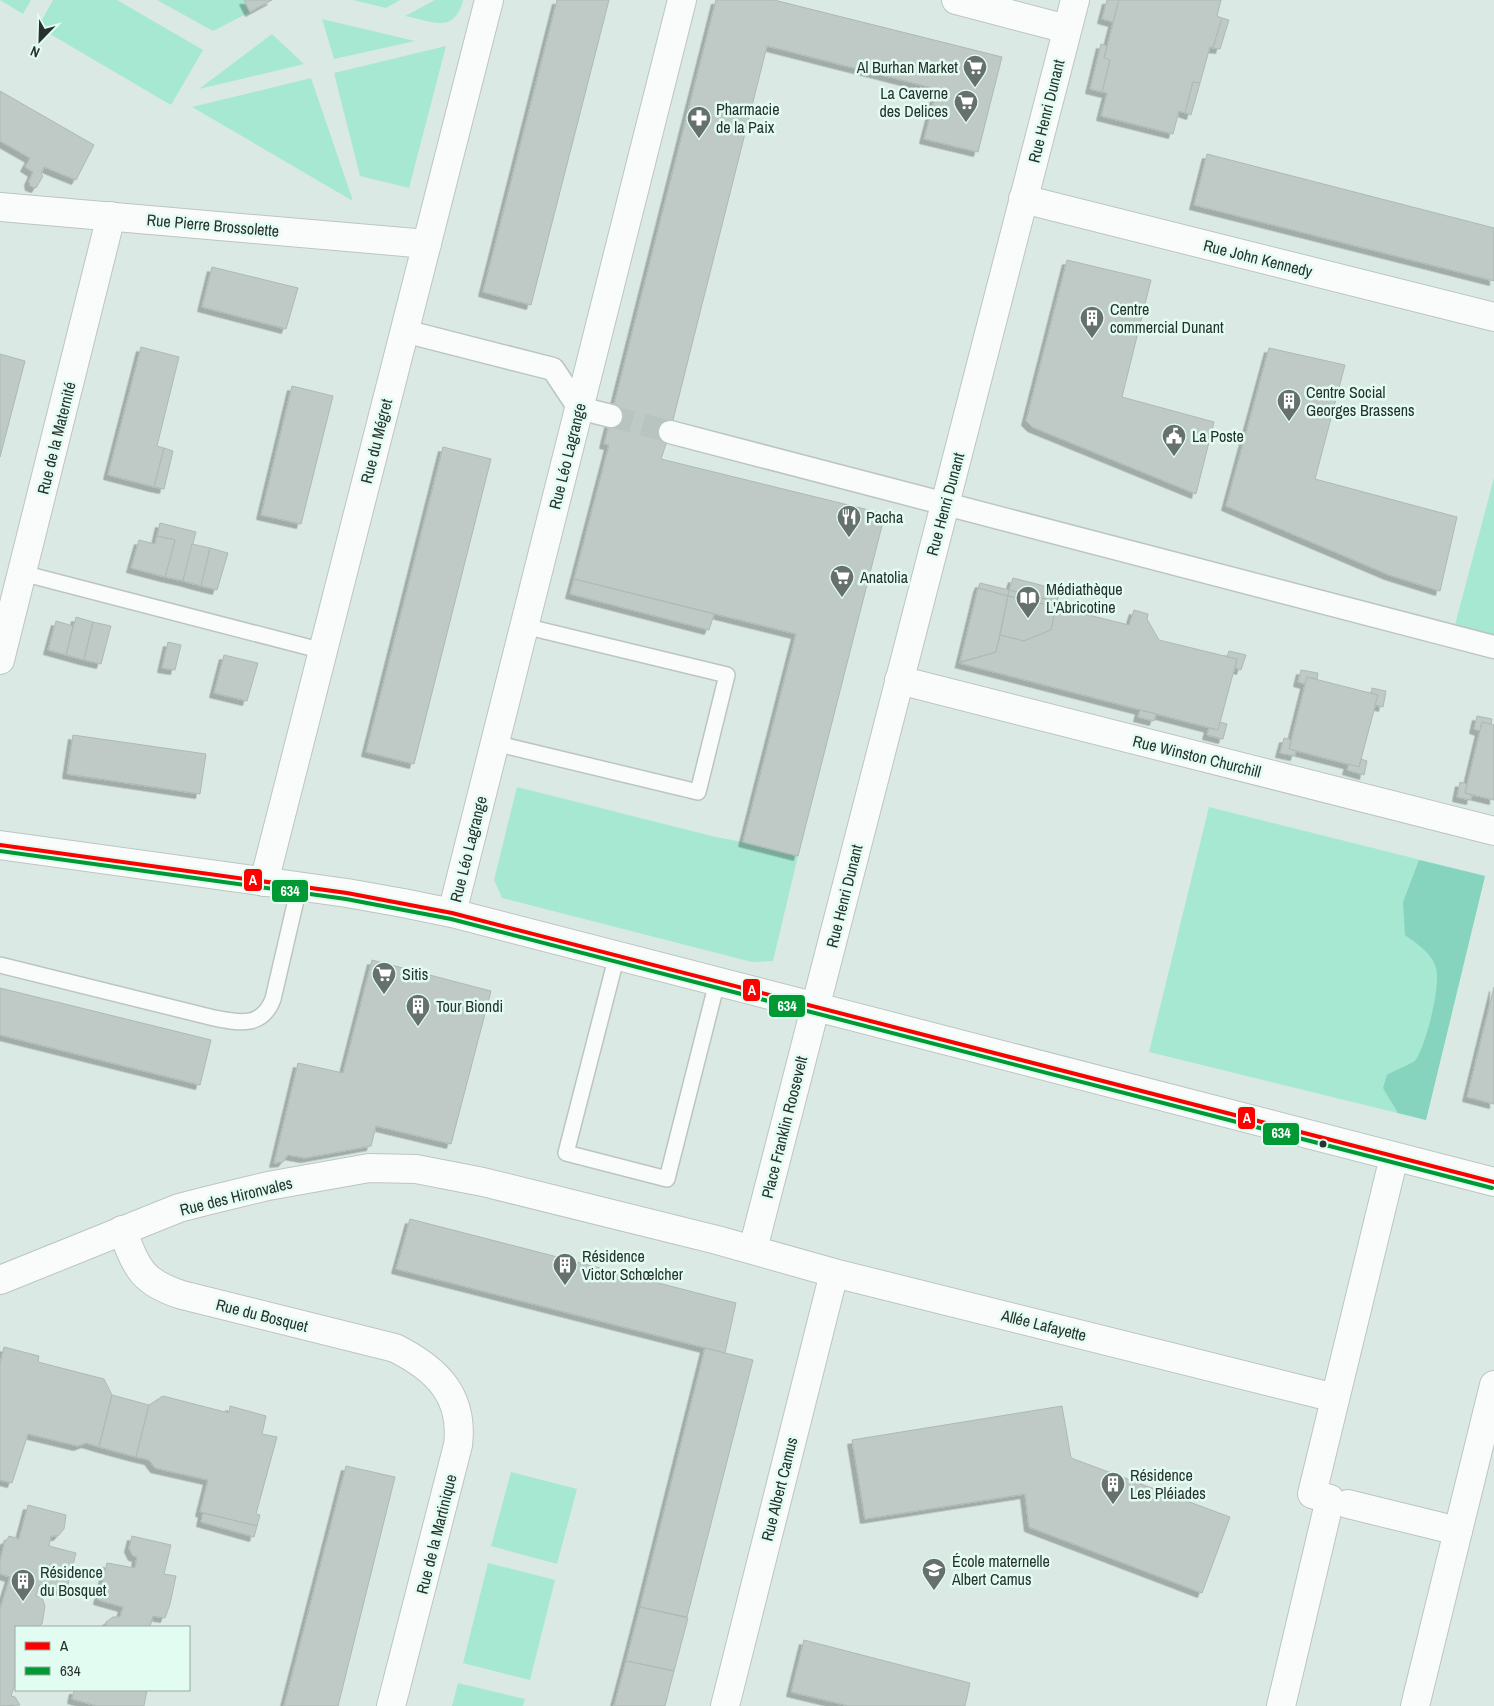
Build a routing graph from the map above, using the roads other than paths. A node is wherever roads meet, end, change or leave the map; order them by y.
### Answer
1 (489, 0) edge
2 (682, 0) edge
3 (956, 0) edge
4 (1074, 0) edge
5 (1067, 28) junction
6 (1023, 199) junction
7 (0, 207) edge
8 (111, 216) junction
9 (427, 244) junction
10 (1494, 317) edge
11 (404, 331) junction
12 (579, 408) junction
13 (611, 416) tunnel mouth
14 (670, 432) tunnel mouth
15 (944, 505) junction
16 (22, 573) junction
17 (6, 613) edge
18 (524, 626) junction
19 (1494, 647) edge
20 (323, 651) junction
21 (0, 660) edge
22 (899, 680) junction
23 (494, 743) junction
24 (1494, 831) edge
25 (0, 845) edge
26 (264, 882) junction
27 (299, 887) junction
28 (452, 913) junction
29 (617, 955) junction
30 (0, 965) edge
31 (717, 982) junction
32 (815, 1007) junction
33 (1394, 1156) junction
34 (1494, 1182) edge
35 (122, 1230) junction
36 (753, 1249) junction
37 (834, 1273) junction
38 (0, 1280) edge
39 (428, 1368) joint
40 (1494, 1385) edge
41 (1335, 1398) junction
42 (1348, 1504) dead end
43 (1458, 1531) junction
44 (391, 1706) edge
45 (725, 1706) edge
46 (1281, 1706) edge
47 (1415, 1706) edge

1 - 9 street, Rue du Mégret
2 - 12 street, Rue Léo Lagrange
3 - 5 street
4 - 5 street, Rue Henri Dunant
5 - 6 street, Rue Henri Dunant
6 - 10 street, Rue John Kennedy
6 - 15 street, Rue Henri Dunant
7 - 8 street, Rue Pierre Brossolette
8 - 9 street, Rue Pierre Brossolette
8 - 16 street, Rue de la Maternité
9 - 11 street, Rue du Mégret
11 - 12 street
11 - 20 street, Rue du Mégret
12 - 13 street
12 - 18 street, Rue Léo Lagrange
14 - 15 street
15 - 19 street
15 - 22 street, Rue Henri Dunant
16 - 17 street, Rue de la Maternité
16 - 20 lane
17 - 21 street, Rue de la Maternité
18 - 23 street, Rue Léo Lagrange
18 - 23 lane
20 - 26 street, Rue du Mégret
22 - 24 street, Rue Winston Churchill
22 - 32 street, Rue Henri Dunant
23 - 28 street, Rue Léo Lagrange
25 - 26 street
26 - 27 street
27 - 28 street
27 - 30 lane
28 - 29 street
29 - 31 street
29 - 31 lane
31 - 32 street
32 - 33 street
32 - 36 street, Place Franklin Roosevelt
33 - 34 street
33 - 41 street
35 - 36 street, Rue des Hironvales
35 - 38 street, Rue des Hironvales
35 - 39 street, Rue du Bosquet
36 - 37 street, Allée Lafayette
37 - 41 street, Allée Lafayette
37 - 45 street, Rue Albert Camus
39 - 44 street, Rue de la Martinique
40 - 43 street
41 - 46 street
42 - 43 street
43 - 47 street

